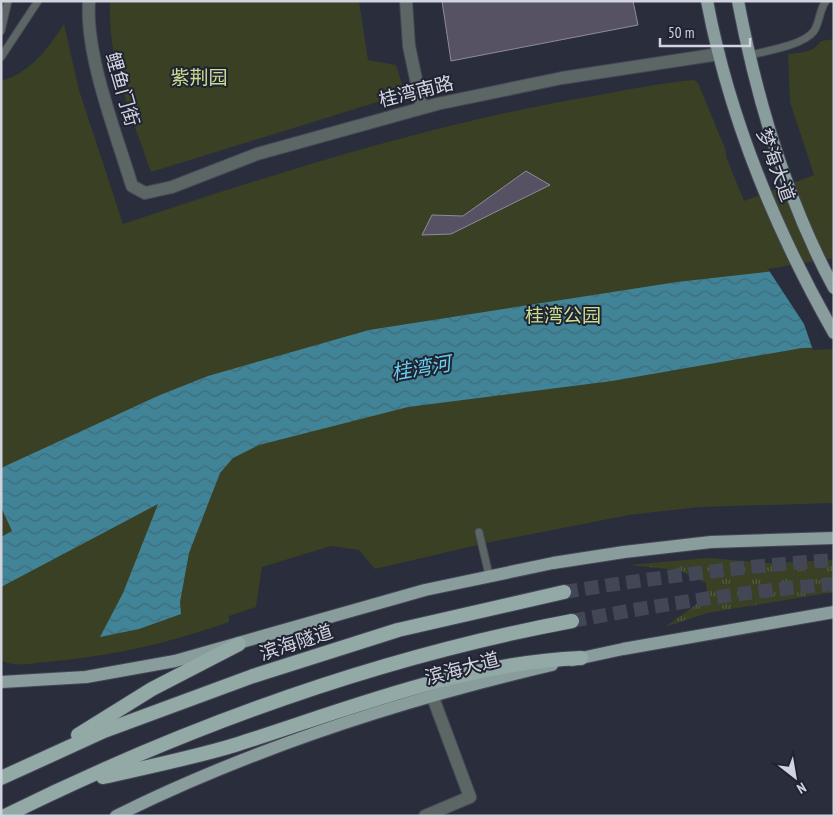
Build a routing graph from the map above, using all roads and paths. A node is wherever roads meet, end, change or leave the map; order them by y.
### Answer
1 (8, 1) edge
2 (38, 1) edge
3 (89, 1) edge
4 (406, 1) edge
5 (703, 1) edge
6 (708, 1) edge
7 (738, 1) edge
8 (745, 1) edge
9 (826, 1) edge
10 (711, 19) junction
11 (1, 31) edge
12 (749, 49) junction
13 (719, 54) junction
14 (1, 57) edge
15 (422, 108) junction
16 (132, 186) joint
17 (834, 288) edge
18 (834, 333) edge
19 (479, 532) dead end
20 (834, 538) edge
21 (812, 539) junction
22 (834, 544) edge
23 (489, 575) junction
24 (564, 592) tunnel mouth
25 (832, 611) edge
26 (572, 621) tunnel mouth
27 (239, 644) junction
28 (581, 658) junction
29 (35, 681) junction
30 (1, 682) edge
31 (1, 690) edge
32 (432, 695) junction
33 (48, 755) junction
34 (1, 778) edge
35 (65, 786) junction
36 (5, 816) edge
37 (116, 816) edge
38 (425, 816) edge

1 - 11 lane
2 - 14 lane
3 - 16 street, 鲤鱼门街
4 - 15 street
5 - 10 main road
6 - 10 main road, 梦海大道
7 - 12 main road, 梦海大道
8 - 12 main road
9 - 12 lane
10 - 13 main road, 梦海大道
12 - 17 main road, 梦海大道
13 - 15 street, 桂湾南路
13 - 18 main road, 梦海大道
15 - 16 street, 桂湾南路
19 - 23 lane
20 - 21 main road
21 - 22 main road
21 - 23 main road
23 - 27 main road
24 - 33 highway, 滨海隧道
25 - 28 main road, 滨海大道
26 - 35 highway
27 - 29 main road
27 - 33 highway
28 - 32 main road, 滨海大道
28 - 35 highway
29 - 30 main road
29 - 31 main road
32 - 37 main road, 滨海大道
32 - 38 street
33 - 34 highway
35 - 36 highway

